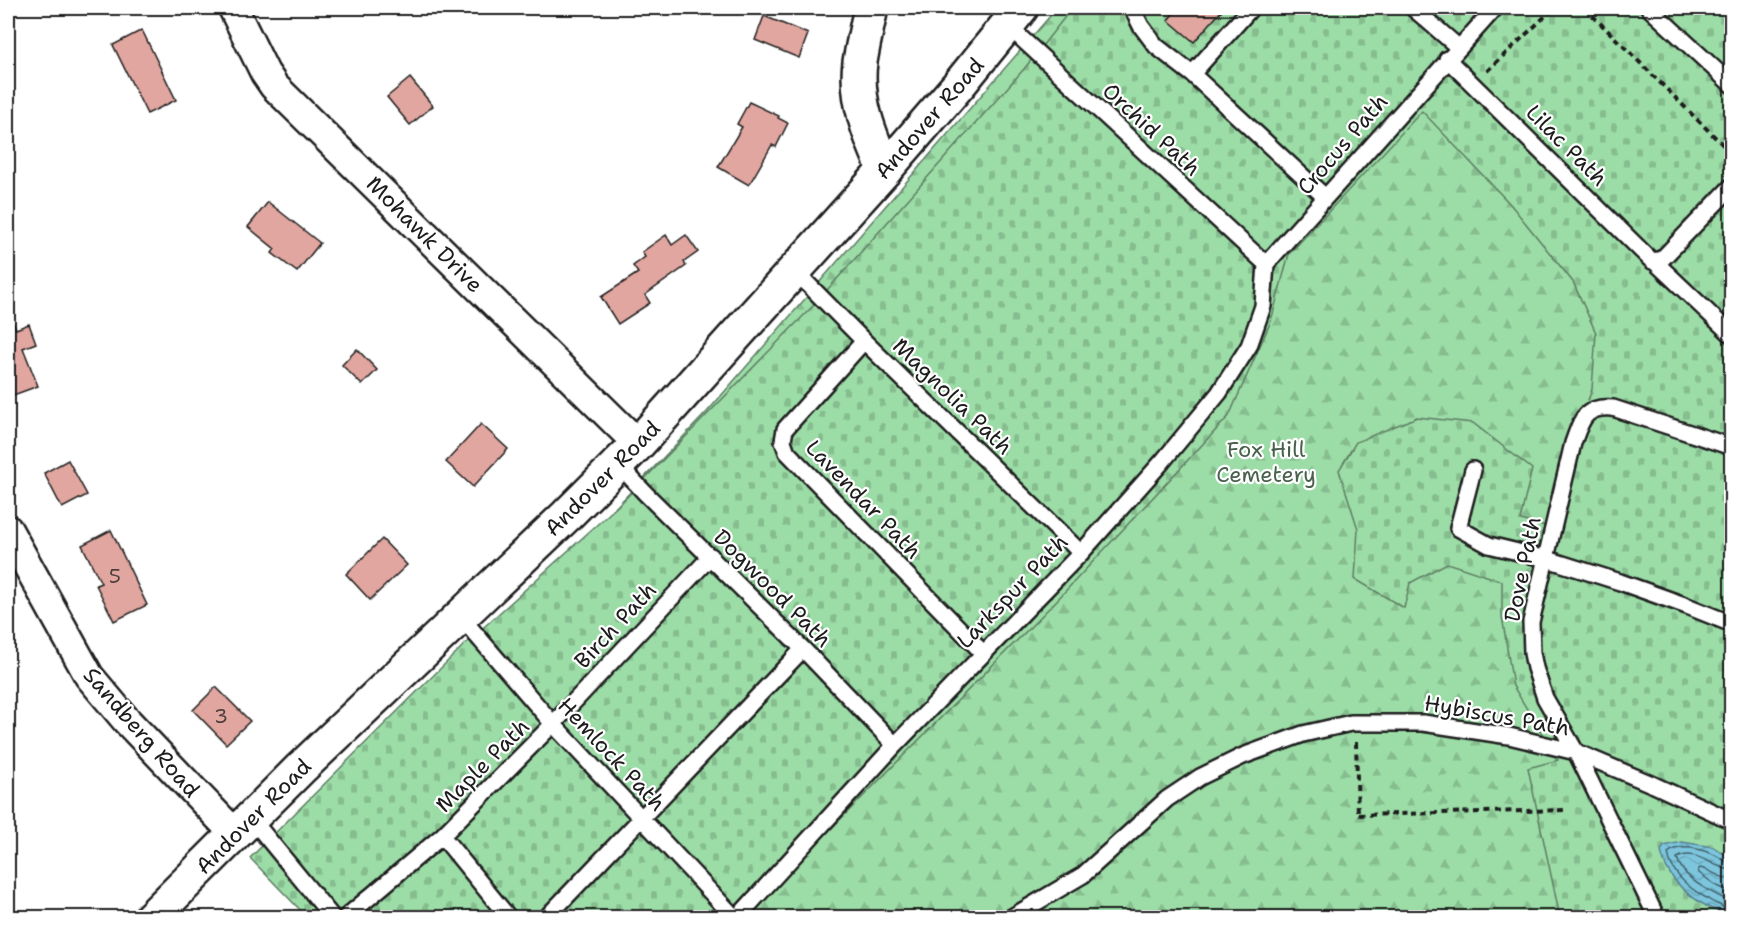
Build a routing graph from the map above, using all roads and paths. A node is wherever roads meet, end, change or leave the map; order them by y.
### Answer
1 (233, 8) edge
2 (871, 8) edge
3 (1132, 8) edge
4 (1251, 8) edge
5 (1413, 8) edge
6 (1494, 8) edge
7 (1554, 8) edge
8 (1585, 8) edge
9 (1649, 8) edge
10 (1015, 17) edge
11 (1452, 53) junction
12 (1192, 74) junction
13 (1473, 84) junction
14 (1731, 85) edge
15 (1731, 154) edge
16 (885, 170) junction
17 (1731, 186) edge
18 (1325, 197) junction
19 (1655, 262) junction
20 (1266, 264) junction
21 (795, 271) junction
22 (1731, 335) edge
23 (864, 341) junction
24 (1731, 447) edge
25 (628, 454) junction
26 (1473, 470) dead end
27 (8, 530) edge
28 (1081, 553) junction
29 (711, 556) junction
30 (1547, 559) junction
31 (19, 579) edge
32 (460, 616) junction
33 (1731, 624) edge
34 (803, 649) junction
35 (983, 653) junction
36 (1355, 723) junction
37 (553, 724) junction
38 (895, 745) junction
39 (1576, 752) junction
40 (1566, 810) dead end
41 (641, 820) junction
42 (1731, 821) edge
43 (242, 826) junction
44 (442, 836) junction
45 (151, 918) edge
46 (333, 918) edge
47 (345, 918) edge
48 (509, 918) edge
49 (546, 918) edge
50 (736, 918) edge
51 (1010, 918) edge
52 (1657, 918) edge

1 - 25 street, Mohawk Drive
2 - 16 main road
3 - 12 lane
4 - 12 lane
5 - 11 lane, Lilac Path
6 - 11 lane, Crocus Path
7 - 13 path
8 - 15 path
9 - 14 lane
10 - 16 main road, Andover Road
10 - 20 lane, Orchid Path
11 - 13 lane, Lilac Path
11 - 18 lane, Crocus Path
12 - 18 lane
13 - 19 lane, Lilac Path
16 - 21 main road, Andover Road
17 - 19 lane
18 - 20 lane, Crocus Path
19 - 22 lane, Lilac Path
20 - 28 lane, Larkspur Path
21 - 23 lane, Magnolia Path
21 - 25 main road, Andover Road
23 - 28 lane, Magnolia Path
23 - 35 lane, Lavendar Path
24 - 30 lane, Dove Path
25 - 29 lane, Dogwood Path
25 - 32 main road, Andover Road
26 - 30 lane
27 - 31 street, Sandberg Road
28 - 35 lane, Larkspur Path
29 - 34 lane, Dogwood Path
29 - 37 lane, Birch Path
30 - 33 lane
30 - 39 lane, Dove Path
31 - 43 street, Sandberg Road
32 - 37 lane, Hemlock Path
32 - 43 main road, Andover Road
34 - 38 lane, Dogwood Path
34 - 41 lane
35 - 38 lane, Larkspur Path
36 - 39 lane, Hybiscus Path
36 - 40 path
36 - 51 lane, Hybiscus Path
37 - 41 lane, Hemlock Path
37 - 44 lane, Maple Path
38 - 50 lane, Larkspur Path
39 - 42 lane, Hybiscus Path
39 - 52 lane, Dove Path
41 - 49 lane
41 - 50 lane, Hemlock Path
43 - 45 main road, Andover Road
43 - 46 lane
44 - 47 lane, Maple Path
44 - 48 lane

